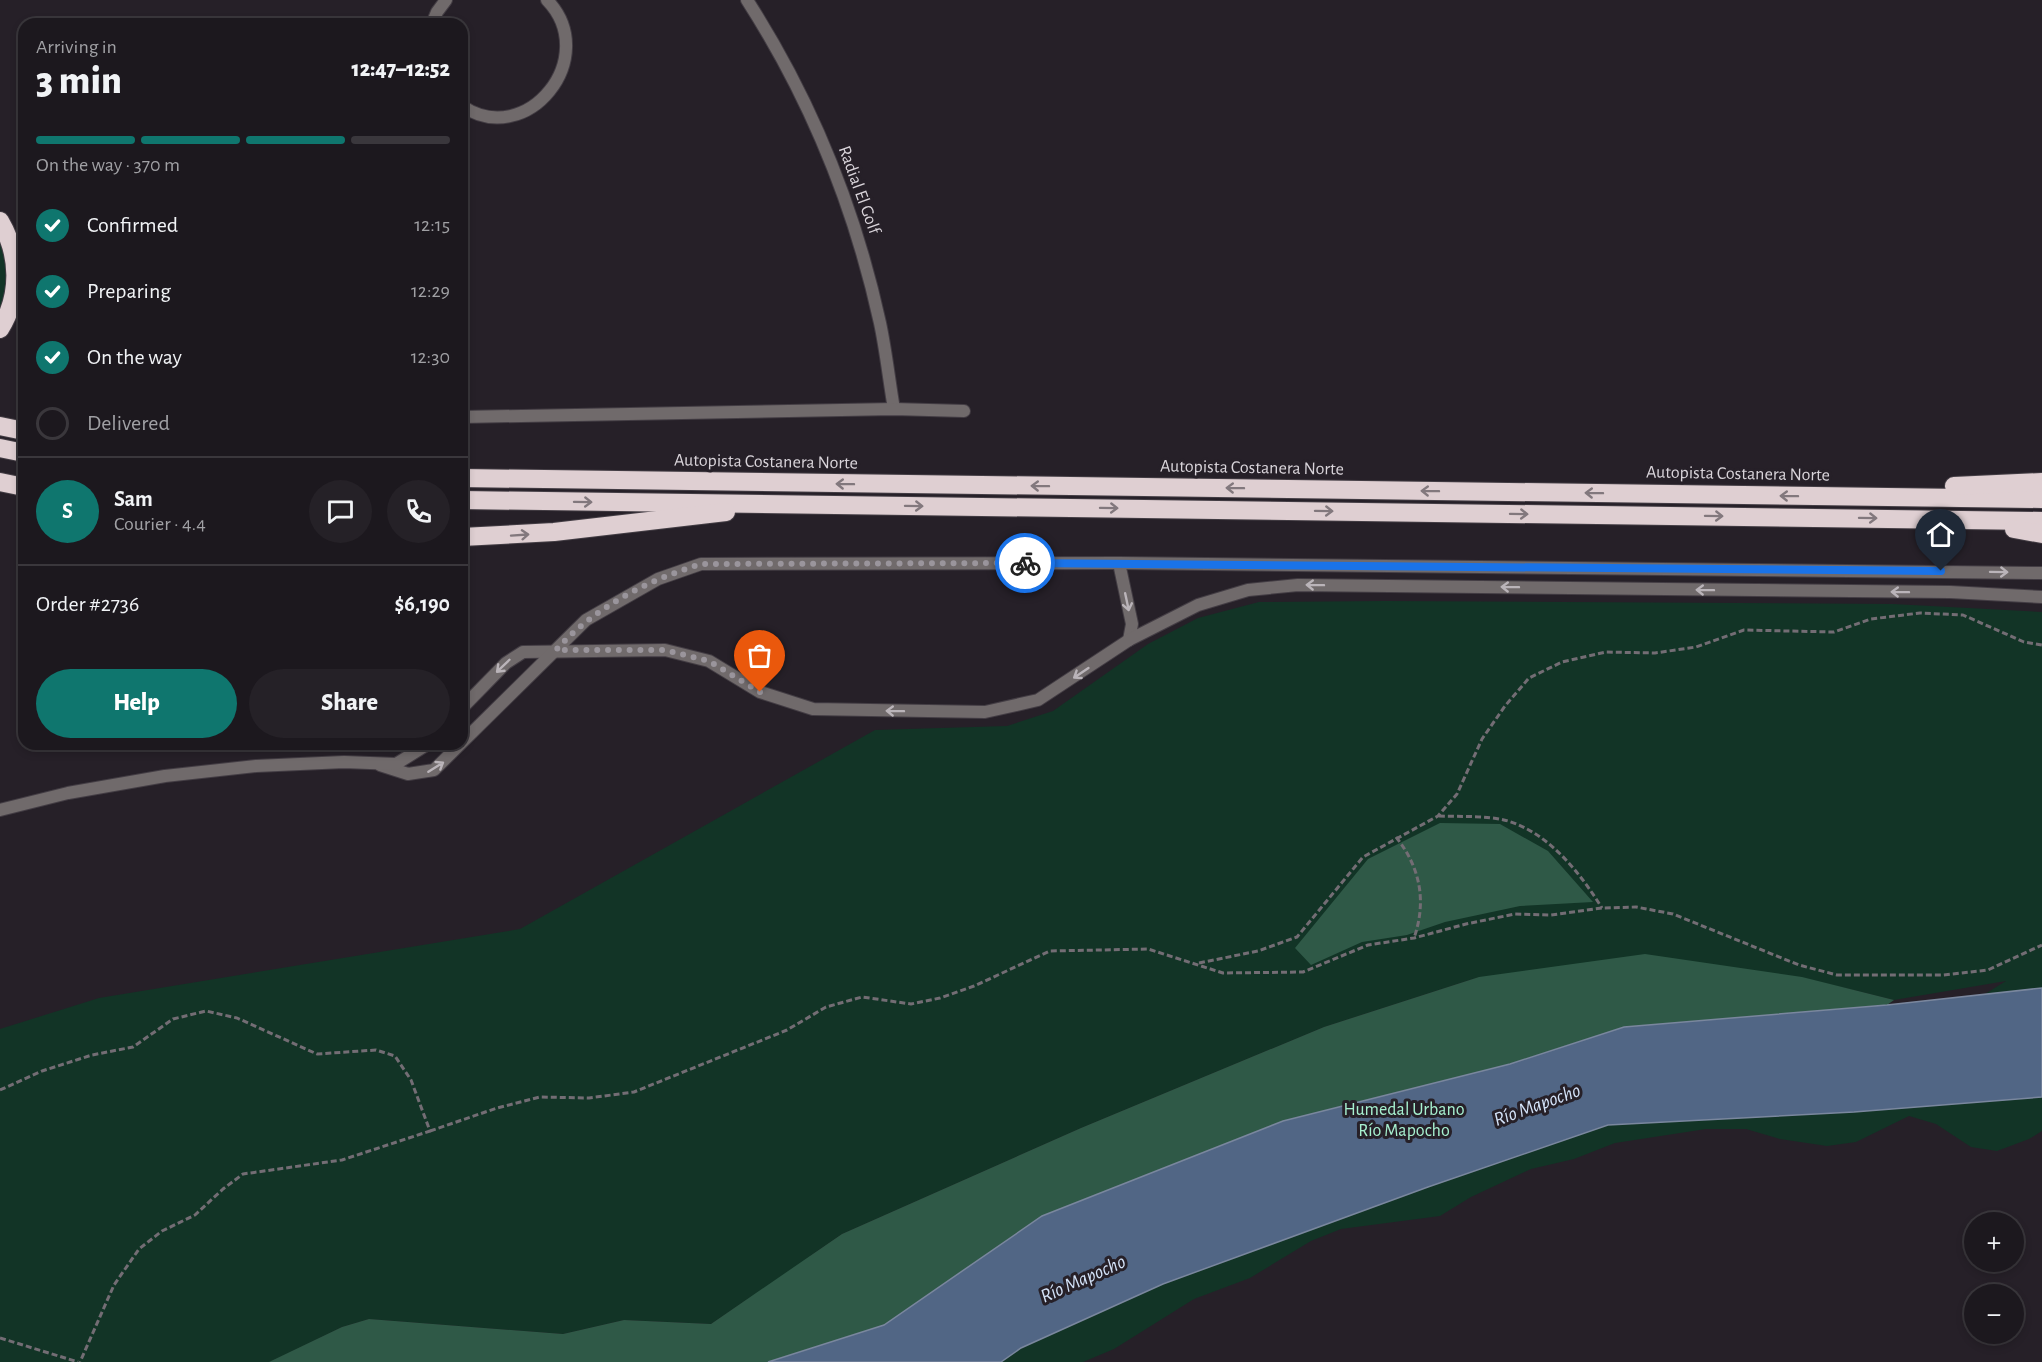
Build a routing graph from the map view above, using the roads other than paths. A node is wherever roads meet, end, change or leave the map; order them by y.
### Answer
1 (446, 0) edge
2 (547, 0) edge
3 (747, 0) edge
4 (434, 18) edge
5 (468, 108) edge
6 (0, 220) edge
7 (0, 329) edge
8 (894, 409) junction
9 (964, 411) dead end
10 (468, 417) edge
11 (0, 426) edge
12 (18, 430) edge
13 (0, 448) edge
14 (18, 452) edge
15 (468, 478) edge
16 (0, 482) edge
17 (2042, 482) edge
18 (18, 486) edge
19 (0, 494) edge
20 (1848, 496) junction
21 (18, 497) edge
22 (2042, 499) edge
23 (468, 500) edge
24 (772, 505) junction
25 (1962, 519) junction
26 (2042, 521) edge
27 (2042, 534) edge
28 (468, 537) edge
29 (1119, 563) junction
30 (2042, 573) edge
31 (2042, 597) edge
32 (1129, 640) junction
33 (556, 650) junction
34 (468, 702) edge
35 (468, 738) edge
36 (418, 750) edge
37 (456, 750) edge
38 (380, 765) junction
39 (0, 810) edge

1 - 4 street
2 - 5 street
3 - 8 street, Radial El Golf
6 - 7 highway
8 - 9 street
8 - 10 street
11 - 12 highway
13 - 14 highway
20 -> 15 highway, Autopista Costanera Norte
16 - 18 highway
17 - 20 highway
19 - 21 highway
20 - 22 highway, Autopista Costanera Norte
23 -> 24 highway
24 -> 25 highway
28 -> 24 highway
25 - 26 highway
25 - 27 highway
29 -> 30 street
29 -> 32 street
29 - 33 street
31 -> 32 street
32 -> 33 street
33 -> 34 street
35 -> 33 street
36 - 38 street
38 -> 37 street
38 - 39 street

